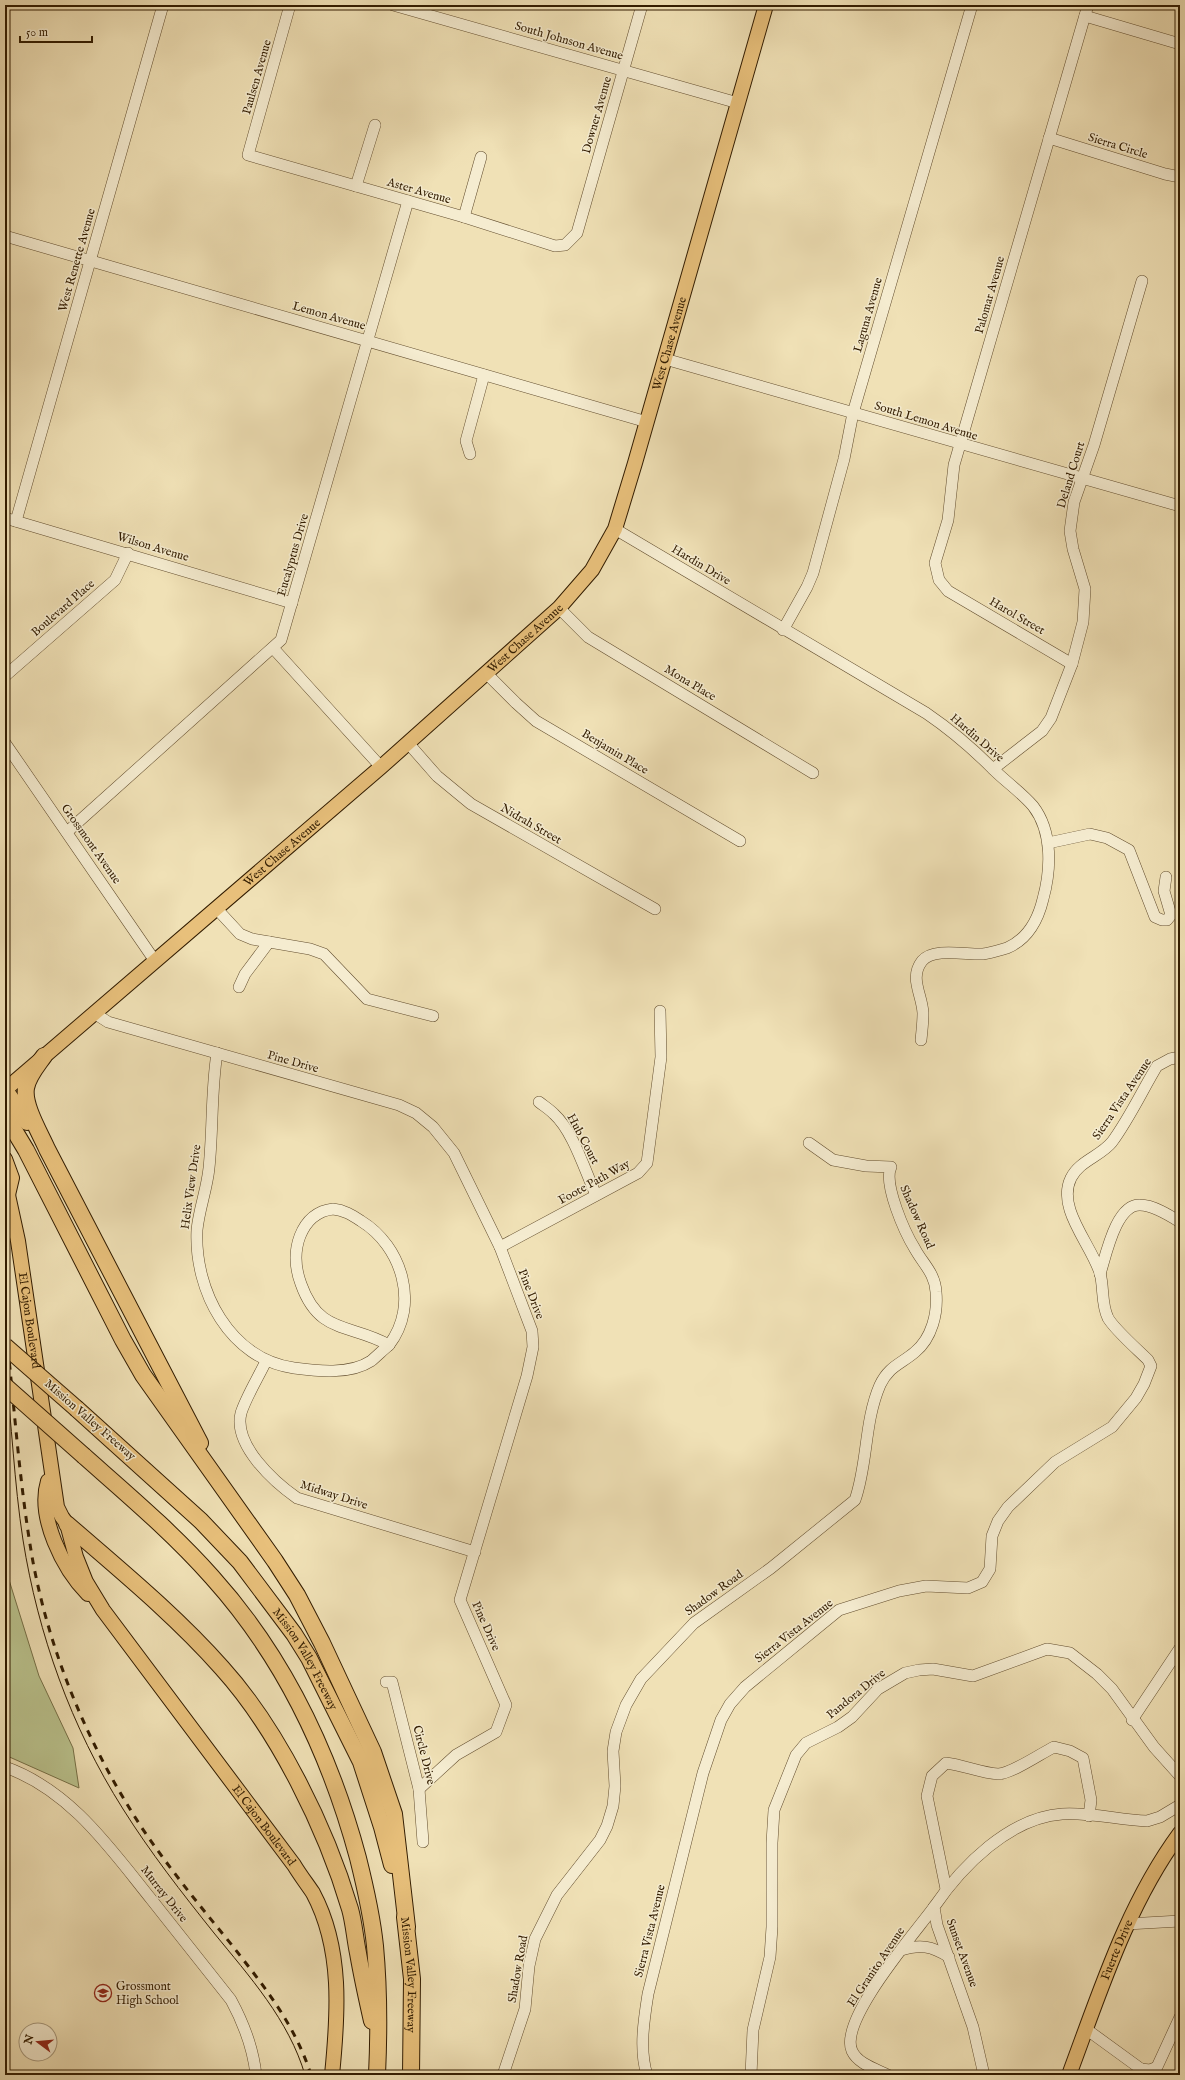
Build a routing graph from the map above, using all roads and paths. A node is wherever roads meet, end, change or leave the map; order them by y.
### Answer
1 (163, 5) edge
2 (290, 5) edge
3 (393, 5) edge
4 (642, 5) edge
5 (766, 5) edge
6 (972, 5) edge
7 (1088, 5) edge
8 (1084, 16) junction
9 (1180, 44) edge
10 (624, 70) junction
11 (738, 103) junction
12 (375, 125) dead end
13 (1049, 138) junction
14 (248, 155) joint
15 (481, 157) dead end
16 (1180, 177) edge
17 (356, 186) junction
18 (408, 201) junction
19 (464, 217) junction
20 (576, 233) joint
21 (5, 236) edge
22 (90, 260) junction
23 (1142, 281) dead end
24 (368, 341) junction
25 (665, 359) junction
26 (484, 375) junction
27 (854, 413) junction
28 (646, 422) junction
29 (960, 445) junction
30 (470, 454) dead end
31 (1082, 479) junction
32 (1180, 506) edge
33 (10, 520) edge
34 (614, 529) junction
35 (128, 553) junction
36 (948, 591) joint
37 (292, 603) junction
38 (560, 608) junction
39 (783, 630) junction
40 (273, 648) junction
41 (1072, 664) junction
42 (486, 673) junction
43 (5, 676) edge
44 (5, 743) edge
45 (408, 743) junction
46 (381, 767) junction
47 (994, 769) junction
48 (813, 773) dead end
49 (67, 832) junction
50 (740, 841) dead end
51 (1048, 843) junction
52 (1166, 877) dead end
53 (216, 908) junction
54 (655, 909) dead end
55 (269, 942) junction
56 (155, 961) junction
57 (239, 987) dead end
58 (660, 1011) dead end
59 (94, 1013) junction
60 (433, 1016) dead end
61 (921, 1040) dead end
62 (217, 1053) junction
63 (44, 1056) junction
64 (1180, 1057) edge
65 (5, 1090) edge
66 (539, 1102) dead end
67 (5, 1115) edge
68 (809, 1143) dead end
69 (47, 1149) junction
70 (5, 1159) edge
71 (7, 1192) edge
72 (596, 1194) junction
73 (1180, 1222) edge
74 (500, 1246) junction
75 (1100, 1274) junction
76 (389, 1345) junction
77 (5, 1346) edge
78 (266, 1361) junction
79 (5, 1386) edge
80 (51, 1469) junction
81 (217, 1478) junction
82 (67, 1524) junction
83 (475, 1552) junction
84 (103, 1610) junction
85 (1180, 1648) edge
86 (386, 1682) dead end
87 (1132, 1720) junction
88 (5, 1767) edge
89 (1180, 1776) edge
90 (420, 1789) junction
91 (1180, 1805) edge
92 (1089, 1816) junction
93 (1180, 1832) edge
94 (423, 1842) dead end
95 (946, 1889) junction
96 (934, 1907) junction
97 (1180, 1921) edge
98 (1127, 1924) junction
99 (407, 1927) junction
100 (901, 1950) junction
101 (949, 1957) junction
102 (1180, 2017) edge
103 (1086, 2029) junction
104 (378, 2050) junction
105 (1141, 2072) edge
106 (256, 2075) edge
107 (332, 2075) edge
108 (377, 2075) edge
109 (411, 2075) edge
110 (503, 2075) edge
111 (647, 2075) edge
112 (751, 2075) edge
113 (888, 2075) edge
114 (984, 2075) edge
115 (1069, 2075) edge

1 - 22 street, West Renette Avenue
2 - 14 street, Paulsen Avenue
3 - 10 street, South Johnson Avenue
4 - 10 street, Downer Avenue
5 - 11 main road, West Chase Avenue
6 - 27 street, Laguna Avenue
7 - 8 street, Palomar Avenue
8 - 9 street
8 - 13 street, Palomar Avenue
10 - 11 street, South Johnson Avenue
10 - 20 street, Downer Avenue
11 - 25 main road, West Chase Avenue
12 - 17 street
13 - 16 street, Sierra Circle
13 - 29 street, Palomar Avenue
14 - 17 street, Aster Avenue
15 - 19 street
17 - 18 street, Aster Avenue
18 - 19 street, Aster Avenue
18 - 24 street, Eucalyptus Drive
19 - 20 street, Aster Avenue
21 - 22 street, Lemon Avenue
22 - 24 street, Lemon Avenue
22 - 33 street, West Renette Avenue
23 - 31 street, Deland Court
24 - 26 street, Lemon Avenue
24 - 37 street, Eucalyptus Drive
25 - 27 street, South Lemon Avenue
25 - 28 main road, West Chase Avenue
26 - 28 street, Lemon Avenue
26 - 30 street
27 - 29 street, South Lemon Avenue
27 - 39 street, Laguna Avenue
28 - 34 main road, West Chase Avenue
29 - 31 street, South Lemon Avenue
29 - 36 street, Palomar Avenue
31 - 32 street, South Lemon Avenue
31 - 41 street, Deland Court
33 - 35 street, Wilson Avenue
34 - 38 main road, West Chase Avenue
34 - 39 street, Hardin Drive
35 - 37 street, Wilson Avenue
35 - 43 street, Boulevard Place
36 - 41 street, Harol Street
37 - 40 street, Eucalyptus Drive
38 - 42 main road, West Chase Avenue
38 - 48 street, Mona Place
39 - 47 street, Hardin Drive
40 - 46 street
40 - 49 street, Eucalyptus Drive
41 - 47 street, Deland Court
42 - 45 main road, West Chase Avenue
42 - 50 street, Benjamin Place
44 - 49 street, Grossmont Avenue
45 - 46 main road, West Chase Avenue
45 - 54 street, Nidrah Street
46 - 53 main road, West Chase Avenue
47 - 51 street, Hardin Drive
49 - 56 street, Grossmont Avenue
51 - 52 street
51 - 61 street, Hardin Drive
53 - 55 street
53 - 56 main road, West Chase Avenue
55 - 57 street
55 - 60 street
56 - 59 main road, West Chase Avenue
58 - 72 street, Foote Path Way
59 - 62 street, Pine Drive
59 - 63 main road, West Chase Avenue
62 - 74 street, Pine Drive
62 - 78 street, Helix View Drive
63 - 65 main road, West Chase Avenue
63 - 69 highway
64 - 75 street, Sierra Vista Avenue
65 - 69 highway
66 - 72 street, Hub Court
67 - 81 highway
68 - 110 street, Shadow Road
69 - 81 highway
70 - 71 main road, El Cajon Boulevard
71 - 80 main road, El Cajon Boulevard
72 - 74 street, Foote Path Way
73 - 75 street
74 - 83 street, Pine Drive
75 - 111 street, Sierra Vista Avenue
76 - 76 street, Helix View Drive
76 - 78 street, Helix View Drive
77 - 99 highway, Mission Valley Freeway, bridge
78 - 83 street, Midway Drive
79 - 104 highway, bridge
80 - 82 main road, El Cajon Boulevard
80 - 84 main road, El Cajon Boulevard
81 - 99 highway
82 - 84 main road, El Cajon Boulevard
82 - 104 highway
83 - 90 street, Pine Drive
84 - 107 main road, El Cajon Boulevard
85 - 87 street
86 - 90 street, Circle Drive
87 - 89 street, Pandora Drive
87 - 112 street, Pandora Drive
88 - 106 street, Murray Drive
90 - 94 street, Circle Drive
91 - 92 street, Sunset Avenue
92 - 95 street, Sunset Avenue
92 - 95 street
93 - 98 main road, Fuerte Drive
95 - 96 street, Sunset Avenue
96 - 100 street, El Granito Avenue
96 - 101 street, Sunset Avenue
97 - 98 street
98 - 103 main road, Fuerte Drive
99 - 109 highway, Mission Valley Freeway
100 - 101 street
100 - 113 street, El Granito Avenue
101 - 114 street, Sunset Avenue
102 - 105 street
103 - 105 street
103 - 115 main road, Fuerte Drive
104 - 108 highway

